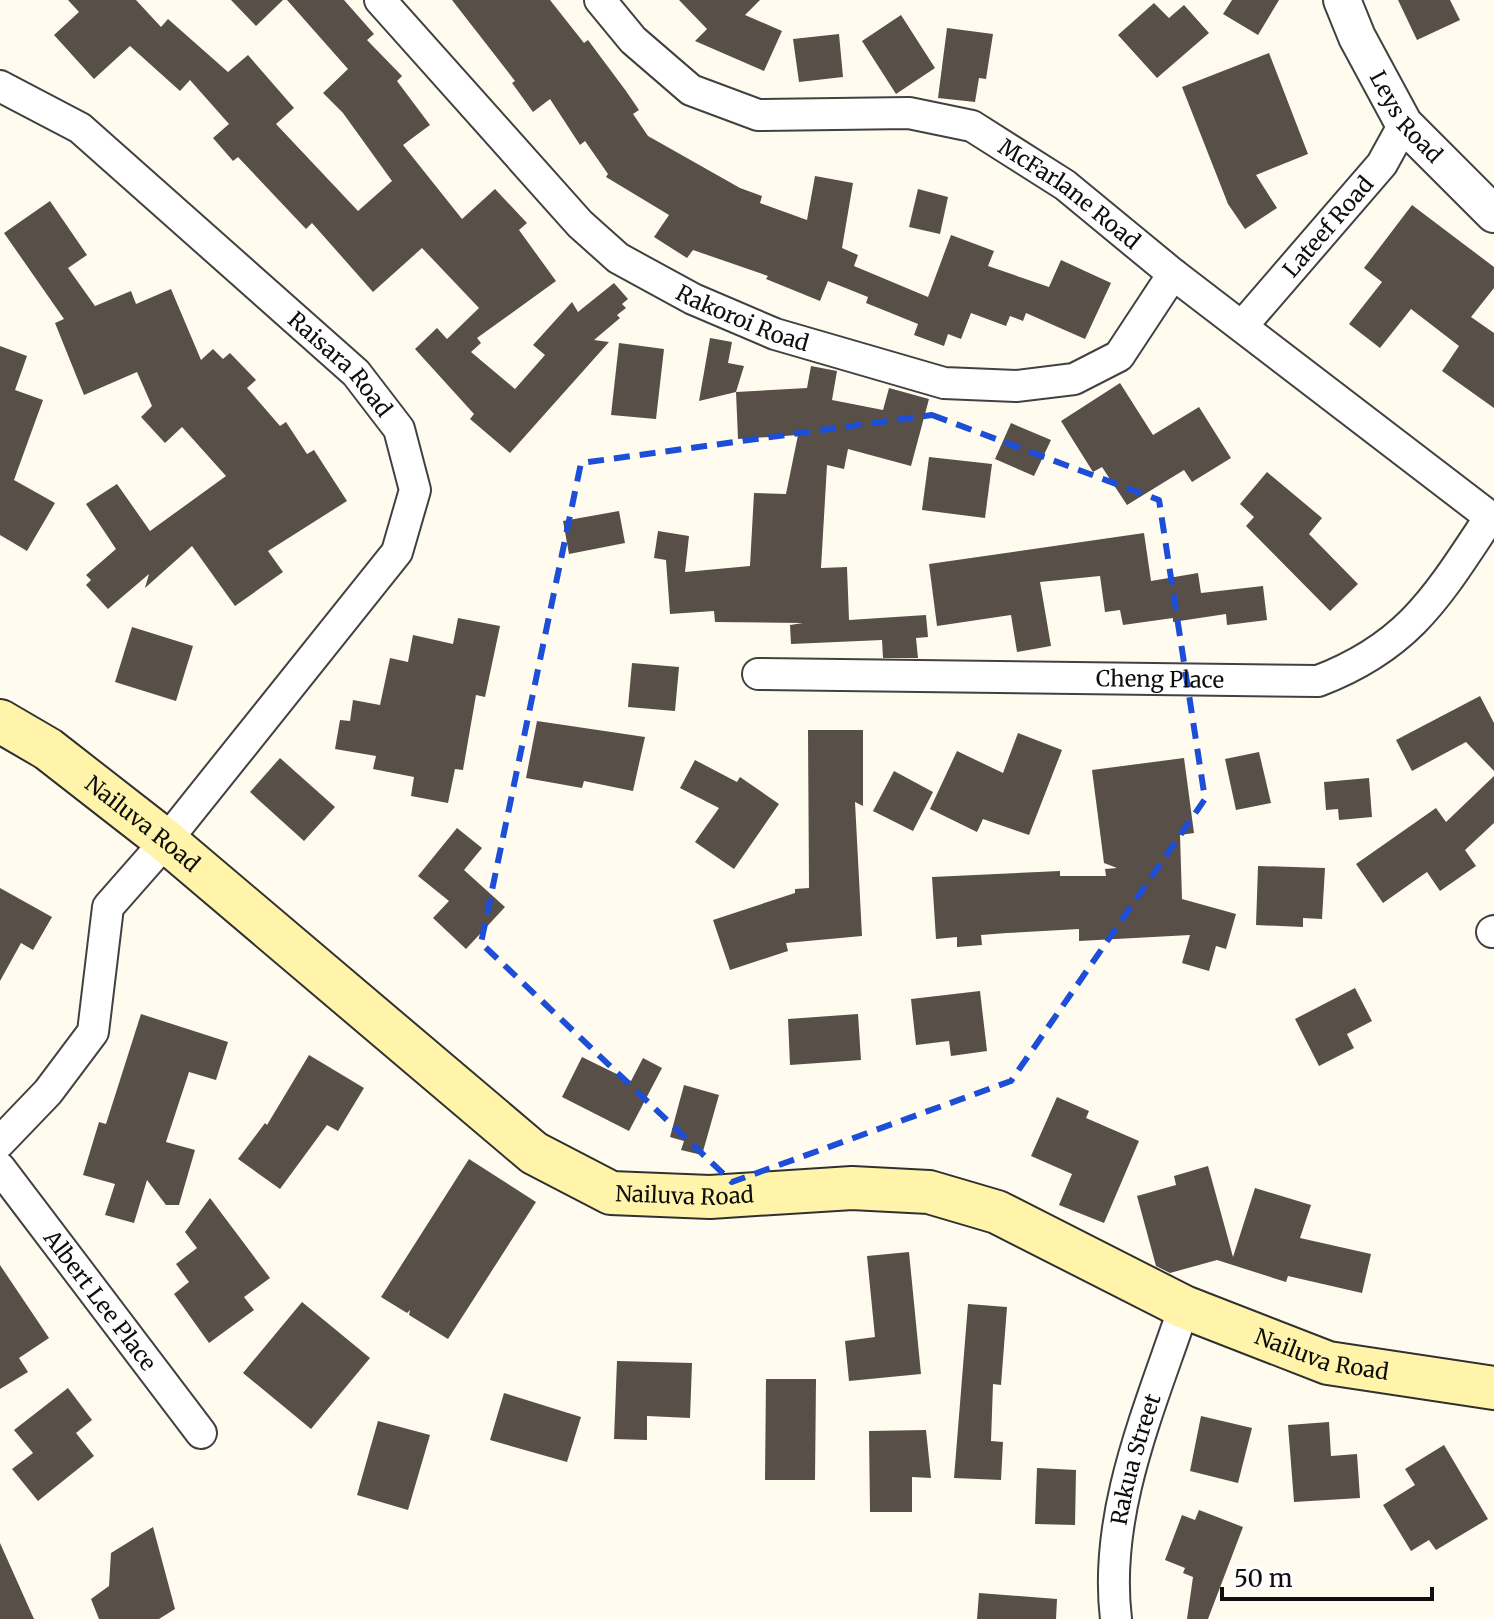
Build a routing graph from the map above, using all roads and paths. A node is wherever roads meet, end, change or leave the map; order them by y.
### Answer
1 (380, 0) edge
2 (600, 0) edge
3 (1342, 0) edge
4 (0, 86) edge
5 (1404, 124) junction
6 (1494, 214) edge
7 (1173, 274) junction
8 (1243, 325) junction
9 (1492, 518) edge
10 (758, 674) dead end
11 (0, 721) edge
12 (166, 841) junction
13 (0, 1142) edge
14 (0, 1168) edge
15 (1184, 1307) junction
16 (1494, 1388) edge
17 (201, 1433) dead end
18 (1116, 1619) edge

1 - 7 street, Rakoroi Road
2 - 7 street, McFarlane Road
3 - 5 street, Leys Road
4 - 12 street, Raisara Road
5 - 6 street, Leys Road
5 - 8 street, Lateef Road
7 - 8 street, McFarlane Road
8 - 9 street, McFarlane Road
9 - 10 street, Cheng Place
11 - 12 main road, Nailuva Road
12 - 13 street, Raisara Road
12 - 15 main road, Nailuva Road
14 - 17 street, Albert Lee Place
15 - 16 main road, Nailuva Road
15 - 18 street, Rakua Street

